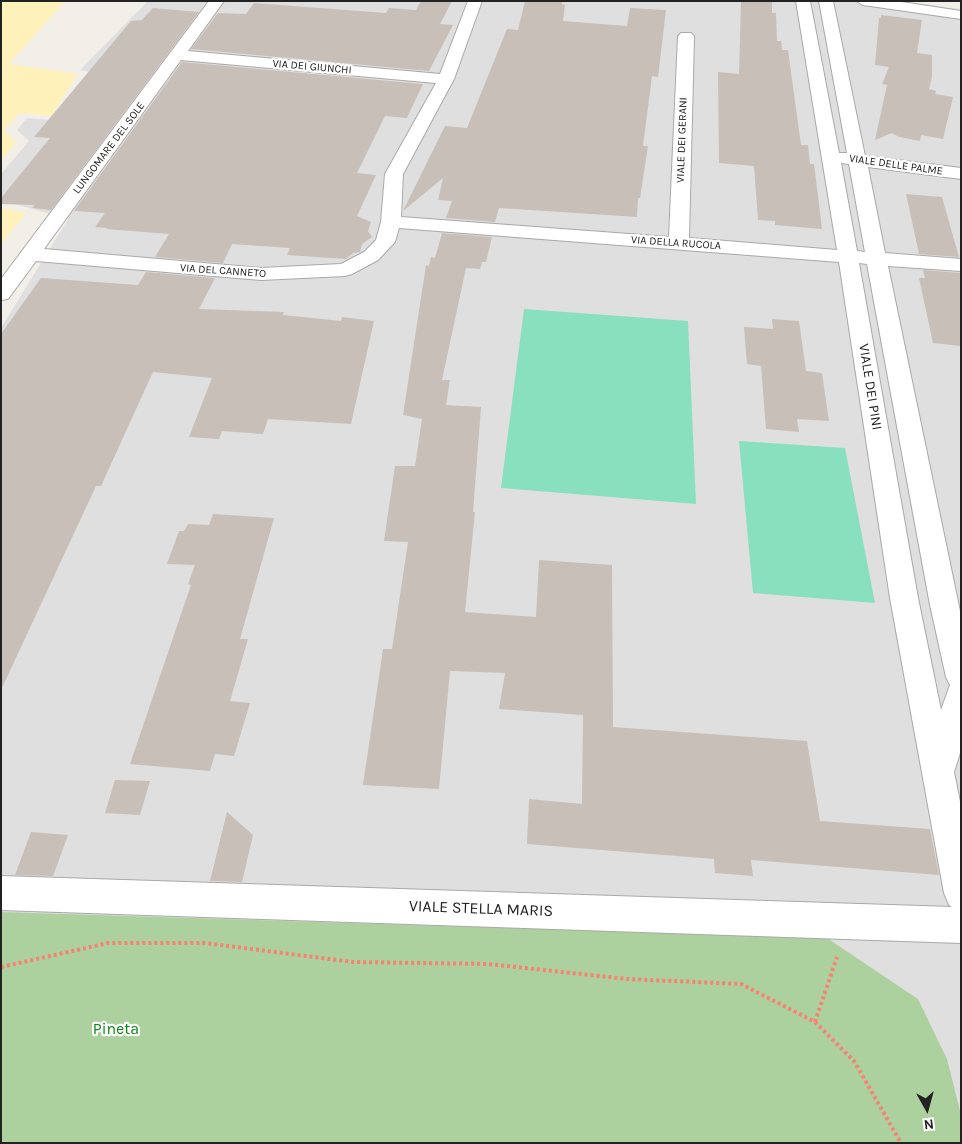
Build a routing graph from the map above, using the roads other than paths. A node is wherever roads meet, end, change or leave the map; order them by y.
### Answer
1 (216, 1) edge
2 (476, 1) edge
3 (803, 1) edge
4 (826, 1) edge
5 (863, 1) edge
6 (961, 15) edge
7 (686, 36) dead end
8 (178, 55) junction
9 (446, 79) junction
10 (831, 157) junction
11 (856, 159) junction
12 (961, 174) edge
13 (391, 222) junction
14 (678, 243) junction
15 (30, 254) junction
16 (848, 256) junction
17 (877, 258) junction
18 (961, 265) edge
19 (1, 294) edge
20 (904, 598) junction
21 (953, 604) edge
22 (961, 678) edge
23 (961, 694) edge
24 (938, 773) junction
25 (961, 892) edge
26 (1, 893) edge
27 (961, 925) edge

1 - 8 street, LUNGOMARE DEL SOLE
2 - 9 street, VIA DEL CANNETO
3 - 10 street, VIALE DEI PINI
4 - 11 street
5 - 6 street
7 - 14 street, VIALE DEI GERANI
8 - 9 street, VIA DEI GIUNCHI
8 - 15 street, LUNGOMARE DEL SOLE
9 - 13 street, VIA DEL CANNETO
10 - 11 street, VIALE DELLE PALME
10 - 16 street, VIALE DEI PINI
11 - 12 street, VIALE DELLE PALME
11 - 17 street
13 - 14 street, VIA DELLA RUCOLA
13 - 15 street, VIA DEL CANNETO
14 - 16 street, VIA DELLA RUCOLA
15 - 19 street, LUNGOMARE DEL SOLE
16 - 17 street, VIA DELLA RUCOLA
16 - 20 street, VIALE DEI PINI
17 - 18 street, VIA DELLA RUCOLA
17 - 21 street
20 - 21 street
20 - 24 street, VIALE DEI PINI
21 - 22 street
23 - 24 street, VIALE DEI PINI
24 - 25 street, VIALE DEI PINI
26 - 27 street, VIALE STELLA MARIS

